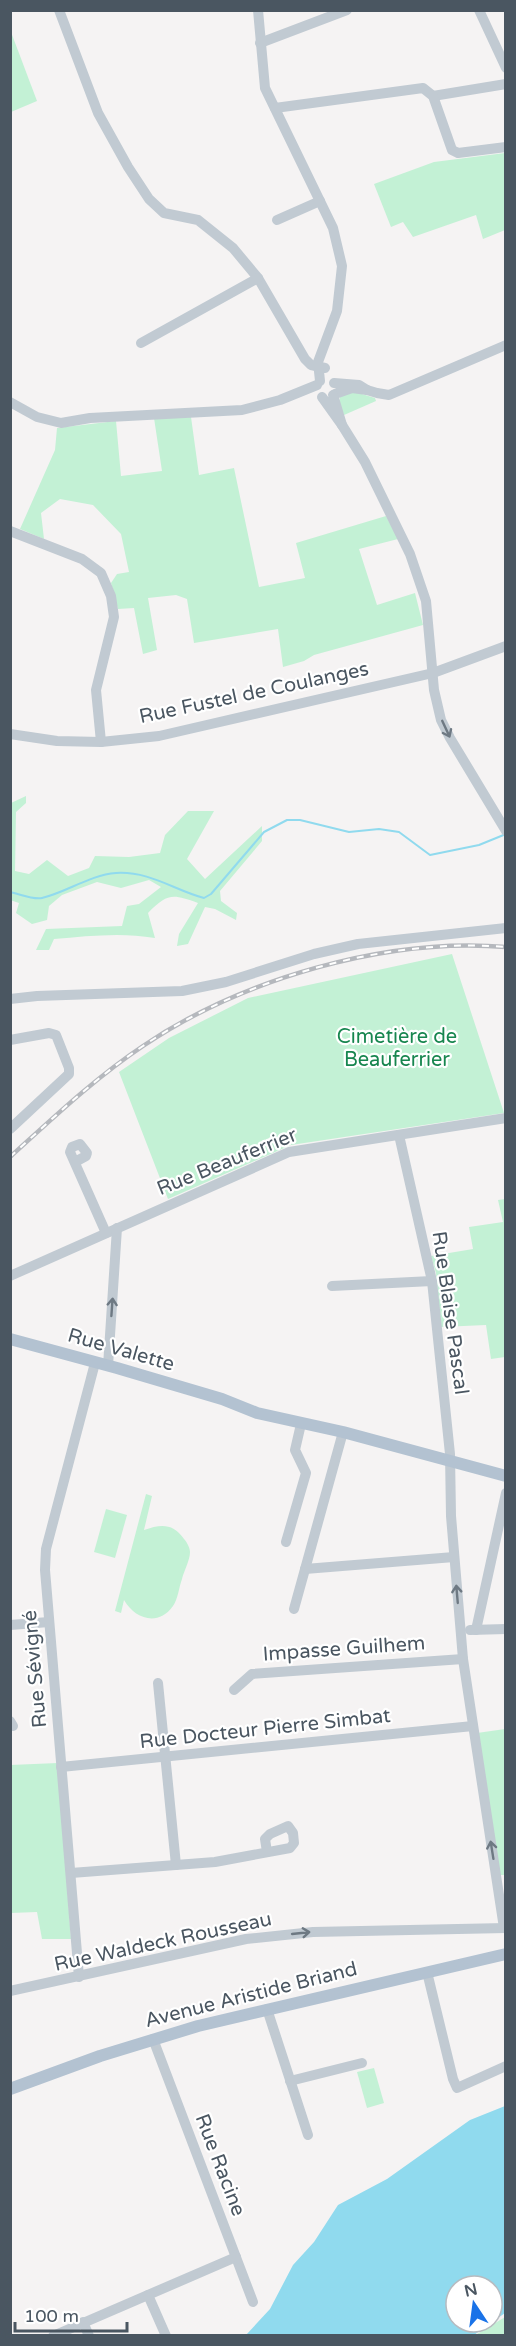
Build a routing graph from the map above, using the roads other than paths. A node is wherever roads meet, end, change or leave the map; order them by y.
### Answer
1 (59, 10) edge
2 (258, 10) edge
3 (347, 10) edge
4 (479, 10) edge
5 (260, 43) junction
6 (506, 68) edge
7 (506, 84) edge
8 (433, 96) junction
9 (275, 108) junction
10 (506, 147) edge
11 (320, 201) junction
12 (277, 220) dead end
13 (258, 278) junction
14 (141, 343) dead end
15 (506, 345) edge
16 (321, 367) junction
17 (327, 389) junction
18 (10, 402) edge
19 (10, 531) edge
20 (506, 646) edge
21 (433, 672) junction
22 (10, 734) edge
23 (101, 742) junction
24 (504, 827) edge
25 (506, 928) edge
26 (10, 999) edge
27 (10, 1040) edge
28 (506, 1118) edge
29 (10, 1129) edge
30 (399, 1135) junction
31 (75, 1162) dead end
32 (117, 1228) junction
33 (106, 1233) junction
34 (10, 1276) edge
35 (432, 1281) junction
36 (332, 1286) dead end
37 (10, 1339) edge
38 (95, 1363) junction
39 (108, 1366) junction
40 (222, 1400) junction
41 (301, 1424) junction
42 (322, 1427) junction
43 (343, 1432) junction
44 (451, 1462) junction
45 (506, 1476) edge
46 (506, 1493) edge
47 (286, 1542) dead end
48 (454, 1557) junction
49 (305, 1569) junction
50 (294, 1609) dead end
51 (49, 1622) junction
52 (10, 1625) edge
53 (506, 1629) edge
54 (461, 1630) junction
55 (476, 1630) junction
56 (463, 1659) junction
57 (158, 1683) dead end
58 (234, 1690) dead end
59 (473, 1726) junction
60 (165, 1757) junction
61 (62, 1767) junction
62 (267, 1852) dead end
63 (176, 1865) junction
64 (71, 1873) junction
65 (505, 1928) edge
66 (506, 1954) edge
67 (427, 1972) junction
68 (79, 1977) junction
69 (10, 1991) edge
70 (267, 2009) junction
71 (153, 2039) junction
72 (362, 2062) dead end
73 (506, 2066) edge
74 (291, 2081) junction
75 (10, 2089) edge
76 (308, 2135) dead end
77 (236, 2257) junction
78 (148, 2295) junction
79 (254, 2302) dead end
80 (83, 2322) junction
81 (53, 2336) edge
82 (89, 2336) edge
83 (166, 2336) edge

1 - 13 street
2 - 5 street
3 - 5 street
4 - 6 street
5 - 9 street
7 - 8 street
8 - 9 street
8 - 10 street
9 - 11 street
11 - 12 street
11 - 16 street
13 - 14 street
13 - 16 street
15 - 17 street
16 - 17 street
17 - 18 street
17 - 21 street
19 - 23 street
20 - 21 street, Rue Fustel de Coulanges
21 - 23 street, Rue Fustel de Coulanges
21 -> 24 street
22 - 23 street, Rue Fustel de Coulanges
25 - 26 street
27 - 29 street
28 - 30 street, Rue Beauferrier
30 - 32 street, Rue Beauferrier
30 - 35 street, Rue Blaise Pascal
31 - 33 street
32 - 33 street, Rue Beauferrier
39 -> 32 street
33 - 34 street, Rue Beauferrier
35 - 36 street
35 - 44 street, Rue Blaise Pascal
37 - 38 main road, Rue Valette
38 - 39 main road, Rue Valette
38 - 51 street, Rue Sévigné
39 - 40 main road, Rue Valette
40 - 41 main road, Rue Valette
40 - 42 main road, Rue Valette
41 - 42 main road, Rue Valette
41 - 47 street
42 - 43 main road, Rue Valette
43 - 44 main road, Rue Valette
43 - 49 street
44 - 45 main road, Rue Valette
44 - 48 street, Rue Blaise Pascal
46 - 55 street
48 - 49 street
54 -> 48 street, Rue Blaise Pascal
49 - 50 street
51 - 52 street
51 - 61 street, Rue Sévigné
53 - 55 street
54 - 55 street
54 - 56 street, Rue Blaise Pascal
56 - 58 street, Impasse Guilhem
56 - 59 street, Rue Blaise Pascal
57 - 60 street
59 - 60 street, Rue Docteur Pierre Simbat
65 -> 59 street, Rue Blaise Pascal
60 - 61 street, Rue Docteur Pierre Simbat
60 - 63 street
61 - 64 street, Rue Sévigné
62 - 63 street
63 - 64 street
64 - 68 street, Rue Sévigné
68 -> 65 street, Rue Waldeck Rousseau
66 - 67 main road, Avenue Aristide Briand
67 - 70 main road, Avenue Aristide Briand
67 - 73 street
68 - 69 street, Rue Waldeck Rousseau
70 - 71 main road, Avenue Aristide Briand
70 - 74 street
71 - 75 main road, Avenue Aristide Briand
71 - 77 street, Rue Racine
72 - 74 street
74 - 76 street
77 - 78 street
77 - 79 street, Rue Racine
78 - 80 street
78 - 83 street
80 - 81 street
80 - 82 street

